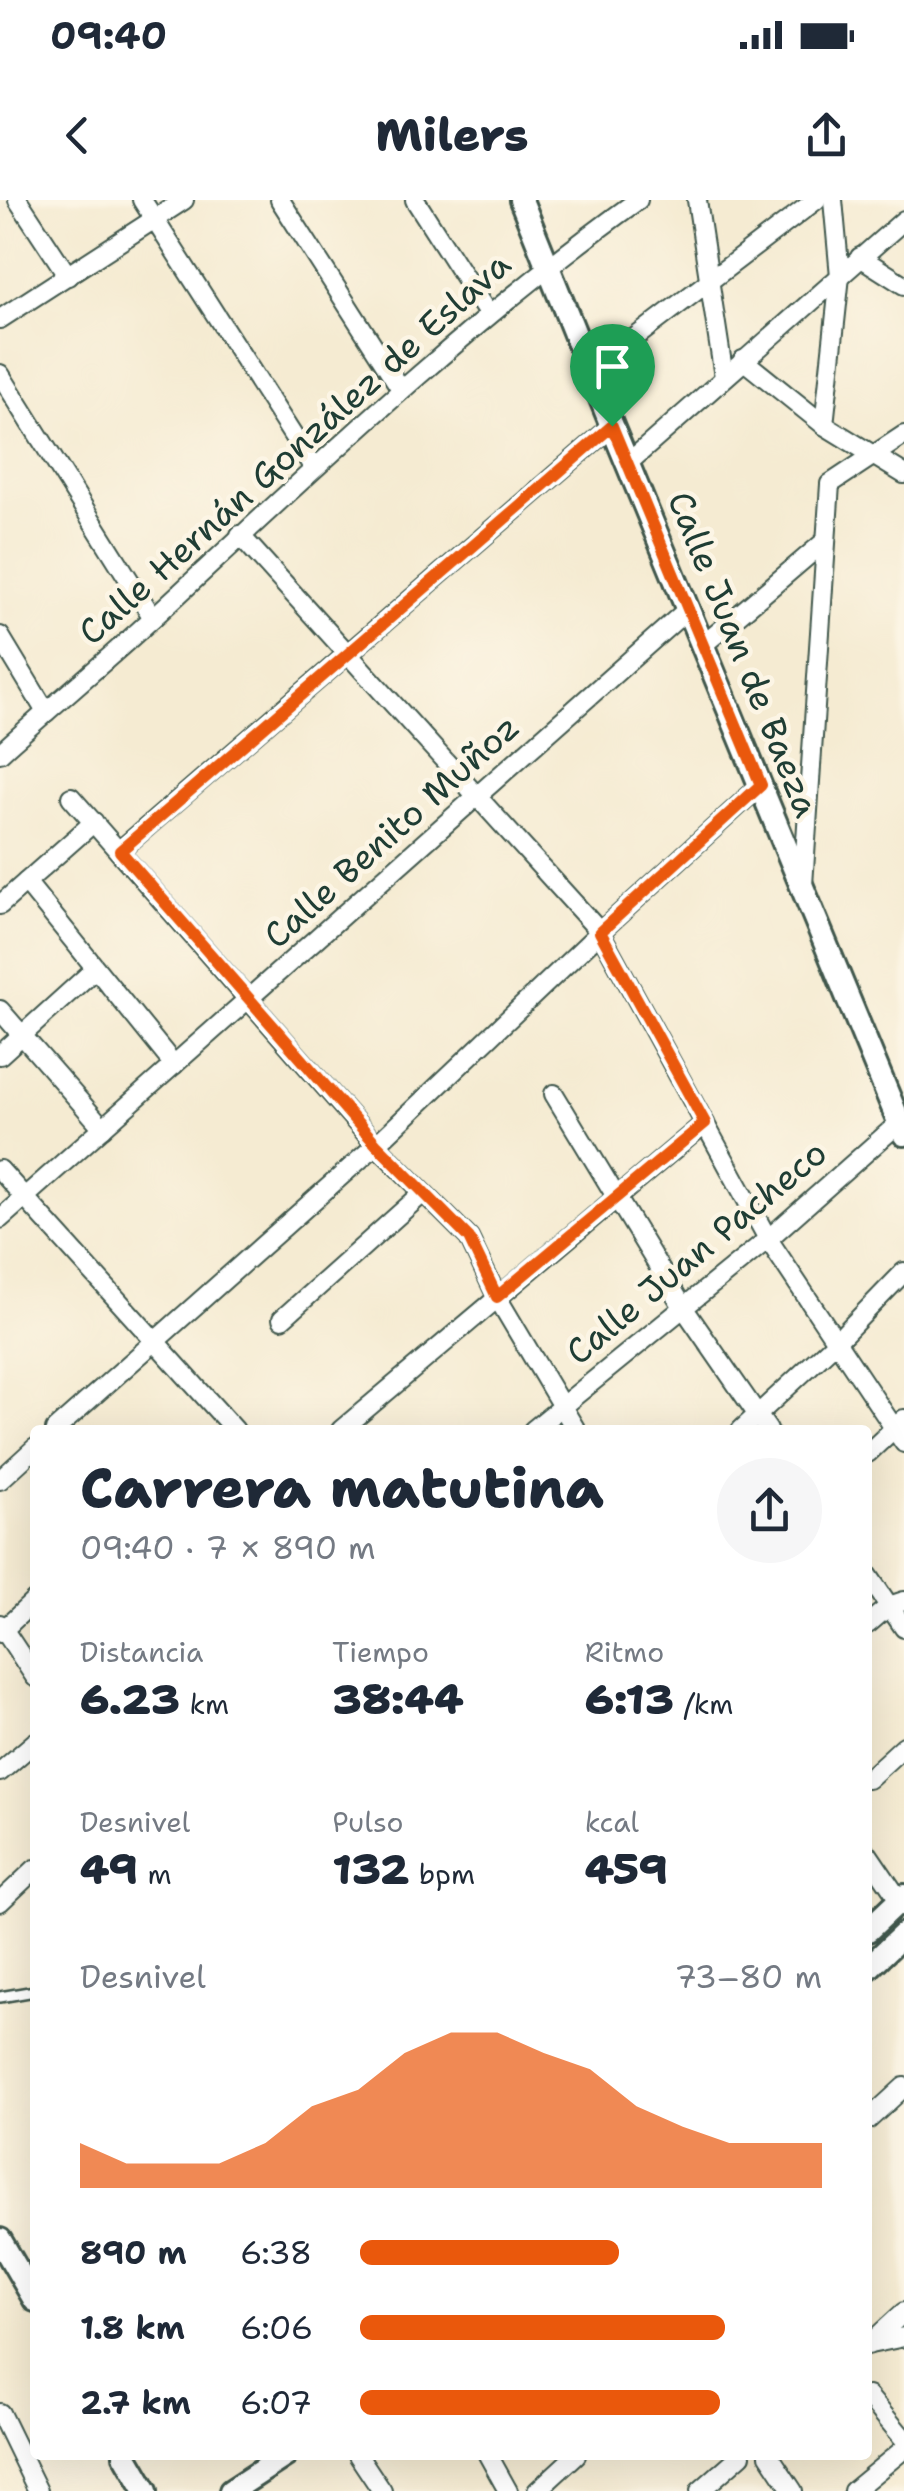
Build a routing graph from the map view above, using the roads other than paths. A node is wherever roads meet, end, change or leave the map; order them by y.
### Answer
1 (18, 200) edge
2 (142, 200) edge
3 (184, 200) edge
4 (280, 200) edge
5 (415, 200) edge
6 (522, 200) edge
7 (638, 200) edge
8 (697, 200) edge
9 (816, 200) edge
10 (833, 200) edge
11 (154, 219) junction
12 (904, 220) edge
13 (860, 257) junction
14 (547, 266) junction
15 (68, 276) junction
16 (840, 276) junction
17 (708, 282) junction
18 (904, 285) edge
19 (488, 314) junction
20 (0, 319) edge
21 (743, 360) junction
22 (591, 371) junction
23 (0, 374) edge
24 (724, 376) junction
25 (402, 389) junction
26 (824, 425) junction
27 (612, 426) junction
28 (904, 435) edge
29 (874, 457) junction
30 (628, 463) junction
31 (313, 467) junction
32 (904, 474) edge
33 (240, 535) junction
34 (824, 542) junction
35 (688, 608) junction
36 (152, 618) junction
37 (0, 636) edge
38 (702, 646) junction
39 (348, 652) junction
40 (46, 712) junction
41 (0, 753) edge
42 (761, 785) junction
43 (478, 796) junction
44 (72, 797) dead end
45 (94, 822) junction
46 (120, 851) junction
47 (26, 882) junction
48 (803, 886) junction
49 (0, 905) edge
50 (600, 932) junction
51 (96, 968) junction
52 (249, 1000) junction
53 (0, 1010) edge
54 (22, 1035) junction
55 (0, 1055) edge
56 (174, 1066) junction
57 (554, 1094) dead end
58 (705, 1123) junction
59 (103, 1128) junction
60 (902, 1129) edge
61 (376, 1144) junction
62 (0, 1170) edge
63 (423, 1193) junction
64 (24, 1198) junction
65 (614, 1198) junction
66 (0, 1219) edge
67 (768, 1239) junction
68 (904, 1272) edge
69 (497, 1297) junction
70 (683, 1306) junction
71 (282, 1319) dead end
72 (153, 1340) junction
73 (837, 1341) junction
74 (560, 1407) junction
75 (763, 1422) edge
76 (60, 1425) edge
77 (230, 1425) edge
78 (347, 1425) edge
79 (538, 1425) edge
80 (573, 1425) edge
81 (901, 1430) edge
82 (872, 1450) edge
83 (30, 1453) edge
84 (0, 1480) edge
85 (872, 1579) edge
86 (896, 1603) edge
87 (30, 1604) edge
88 (872, 1621) edge
89 (904, 1628) edge
90 (2, 1629) edge
91 (30, 1670) edge
92 (30, 1746) edge
93 (904, 1746) edge
94 (0, 1772) edge
95 (872, 1775) edge
96 (872, 1860) edge
97 (30, 1874) edge
98 (902, 1901) edge
99 (0, 1902) edge
100 (872, 1927) edge
101 (904, 1934) edge
102 (872, 1964) edge
103 (30, 1992) edge
104 (0, 1997) edge
105 (904, 2087) edge
106 (872, 2116) edge
107 (0, 2240) edge
108 (30, 2291) edge
109 (904, 2312) edge
110 (904, 2337) edge
111 (872, 2340) edge
112 (872, 2343) edge
113 (872, 2401) edge
114 (0, 2413) edge
115 (904, 2438) edge
116 (904, 2449) edge
117 (128, 2460) edge
118 (278, 2460) edge
119 (361, 2460) edge
120 (491, 2460) edge
121 (571, 2460) edge
122 (735, 2460) edge
123 (772, 2460) edge
124 (38, 2491) edge
125 (146, 2491) edge
126 (231, 2491) edge
127 (382, 2491) edge
128 (508, 2491) edge
129 (537, 2491) edge
130 (700, 2491) edge
131 (793, 2491) edge
132 (853, 2491) edge

1 - 15 street
2 - 11 street
3 - 11 street
4 - 25 street
5 - 19 street
6 - 14 street, Calle Juan de Baeza
7 - 14 street, Calle Hernán González de Eslava
8 - 17 street
9 - 17 street
10 - 16 street
11 - 15 street
11 - 31 street
12 - 13 street
13 - 16 street
13 - 18 street
14 - 19 street, Calle Hernán González de Eslava
14 - 22 street, Calle Juan de Baeza
15 - 20 street
16 - 21 street
16 - 26 street
17 - 22 street
17 - 24 street
19 - 25 street, Calle Hernán González de Eslava
21 - 24 street
21 - 26 street
22 - 27 street, Calle Juan de Baeza
23 - 36 street
24 - 30 street
25 - 31 street, Calle Hernán González de Eslava
26 - 29 street
27 - 30 street, Calle Juan de Baeza
27 - 39 street
28 - 29 street
29 - 32 street
29 - 34 street
30 - 35 street, Calle Juan de Baeza
31 - 33 street, Calle Hernán González de Eslava
33 - 36 street, Calle Hernán González de Eslava
33 - 39 street
34 - 38 street
34 - 48 street
35 - 38 street, Calle Juan de Baeza
35 - 43 street, Calle Benito Muñoz
36 - 40 street, Calle Hernán González de Eslava
37 - 40 street
38 - 42 street, Calle Juan de Baeza
39 - 43 street
39 - 46 street
40 - 41 street, Calle Hernán González de Eslava
42 - 48 street, Calle Juan de Baeza
42 - 50 street
43 - 50 street
43 - 52 street, Calle Benito Muñoz
44 - 45 street
45 - 46 street
45 - 47 street
46 - 52 street
47 - 49 street
47 - 51 street
48 - 60 street, Calle Juan de Baeza
50 - 58 street
50 - 61 street
51 - 54 street
51 - 56 street
52 - 56 street, Calle Benito Muñoz
52 - 61 street
53 - 54 street
54 - 55 street
54 - 59 street
56 - 59 street, Calle Benito Muñoz
57 - 65 street
58 - 65 street
58 - 67 street
59 - 64 street, Calle Benito Muñoz
60 - 67 street, Calle Juan Pacheco
61 - 63 street
61 - 72 street
62 - 64 street
63 - 69 street
63 - 71 street
64 - 66 street, Calle Benito Muñoz
64 - 72 street
65 - 69 street
65 - 70 street
67 - 70 street, Calle Juan Pacheco
67 - 73 street
68 - 73 street
69 - 74 street
69 - 78 street
70 - 74 street, Calle Juan Pacheco
70 - 75 street
72 - 76 street
72 - 77 street
73 - 75 street
73 - 81 street
74 - 79 street, Calle Juan Pacheco
74 - 80 street
81 - 82 street
83 - 84 street
85 - 86 street
86 - 88 street
86 - 89 street
87 - 90 street
90 - 91 street
92 - 94 street
93 - 95 street
96 - 98 street
97 - 99 street
98 - 100 street
101 - 102 street
103 - 104 lane
105 - 106 street
107 - 108 street
109 - 111 street
110 - 112 street
113 - 115 street
114 - 124 street
116 - 132 street
117 - 125 street
118 - 126 street
119 - 127 street
120 - 128 street
121 - 129 street
122 - 130 street
123 - 131 street

